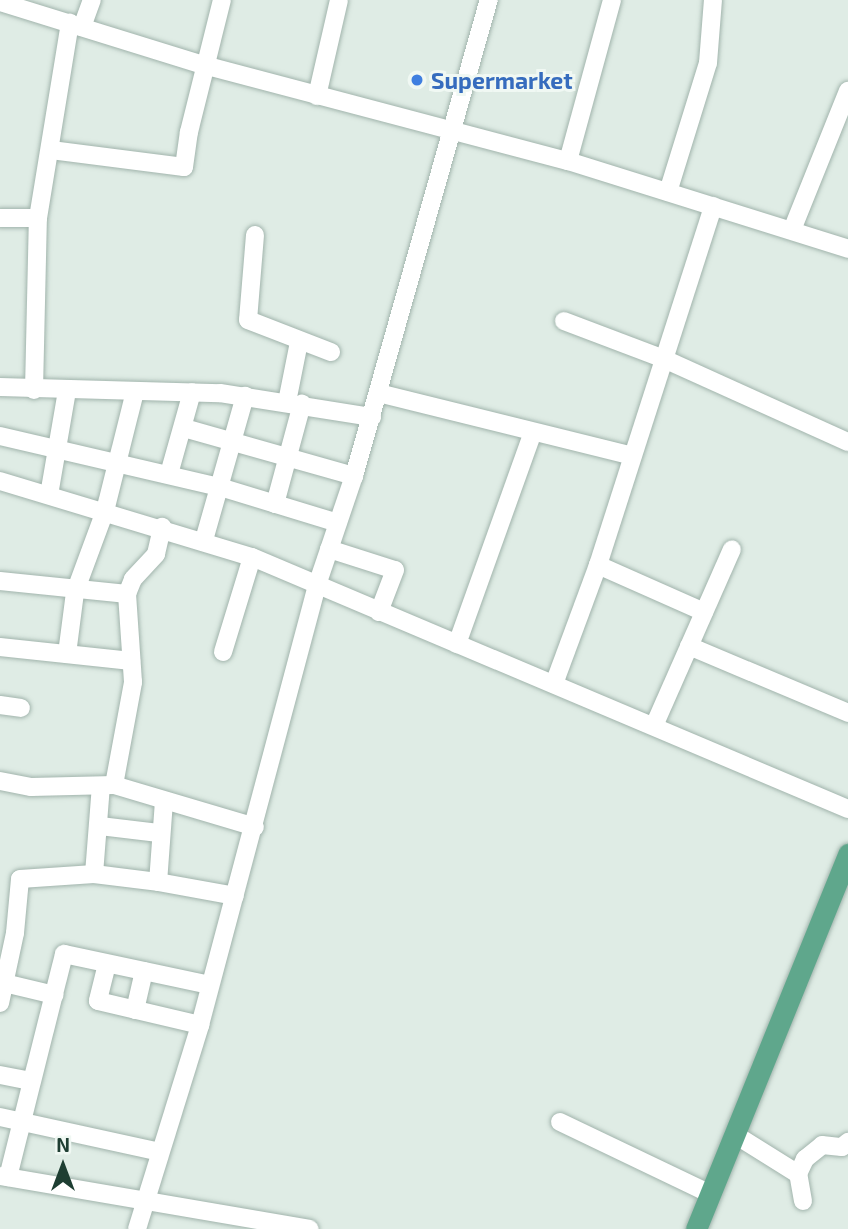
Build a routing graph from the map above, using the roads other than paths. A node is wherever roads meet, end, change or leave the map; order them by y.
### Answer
1 (92, 0) edge
2 (222, 0) edge
3 (340, 0) edge
4 (489, 0) edge
5 (612, 0) edge
6 (713, 0) edge
7 (2, 5) edge
8 (76, 25) junction
9 (204, 65) junction
10 (848, 91) edge
11 (317, 96) junction
12 (454, 129) junction
13 (51, 150) junction
14 (568, 161) junction
15 (668, 192) junction
16 (713, 206) junction
17 (0, 218) edge
18 (38, 219) junction
19 (792, 230) junction
20 (255, 234) dead end
21 (848, 249) edge
22 (564, 321) dead end
23 (299, 342) junction
24 (331, 352) dead end
25 (664, 359) junction
26 (0, 387) edge
27 (34, 390) junction
28 (67, 391) junction
29 (135, 392) junction
30 (192, 392) junction
31 (378, 393) junction
32 (245, 396) junction
33 (294, 403) junction
34 (372, 417) junction
35 (184, 428) junction
36 (533, 432) junction
37 (0, 436) edge
38 (233, 440) junction
39 (848, 442) edge
40 (59, 450) junction
41 (632, 456) junction
42 (289, 457) junction
43 (118, 462) junction
44 (169, 474) junction
45 (354, 476) junction
46 (0, 481) edge
47 (220, 486) junction
48 (49, 495) junction
49 (275, 504) junction
50 (105, 511) junction
51 (338, 523) junction
52 (162, 527) junction
53 (204, 540) junction
54 (329, 550) junction
55 (732, 550) dead end
56 (252, 557) junction
57 (598, 565) junction
58 (0, 581) edge
59 (317, 585) junction
60 (75, 592) junction
61 (127, 594) junction
62 (379, 612) junction
63 (704, 612) junction
64 (457, 644) junction
65 (689, 646) junction
66 (0, 647) edge
67 (223, 652) dead end
68 (66, 654) junction
69 (131, 661) junction
70 (554, 684) junction
71 (0, 705) edge
72 (21, 708) dead end
73 (848, 713) edge
74 (654, 726) junction
75 (0, 780) edge
76 (107, 786) junction
77 (164, 801) junction
78 (848, 809) edge
79 (100, 826) junction
80 (255, 827) junction
81 (159, 833) junction
82 (848, 854) edge
83 (94, 874) junction
84 (9, 882) edge
85 (158, 882) junction
86 (235, 896) junction
87 (8, 932) edge
88 (107, 964) junction
89 (144, 971) junction
90 (2, 983) edge
91 (210, 985) junction
92 (54, 995) junction
93 (0, 1003) edge
94 (135, 1010) junction
95 (201, 1026) junction
96 (0, 1075) edge
97 (31, 1081) junction
98 (0, 1117) edge
99 (21, 1121) junction
100 (560, 1122) dead end
101 (734, 1134) junction
102 (848, 1142) edge
103 (160, 1152) junction
104 (798, 1174) junction
105 (4, 1176) edge
106 (710, 1194) junction
107 (803, 1201) dead end
108 (146, 1203) junction
109 (137, 1229) edge
110 (309, 1229) edge
111 (696, 1229) edge

1 - 8 street
2 - 9 street
3 - 11 street
4 - 12 street
5 - 14 street
6 - 15 street
7 - 8 street
8 - 9 street
8 - 13 street
9 - 11 street
9 - 13 street
10 - 19 street
11 - 12 street
12 - 14 street
12 - 31 street
13 - 18 street
14 - 15 street
15 - 16 street
16 - 19 street
16 - 25 street
17 - 18 street
18 - 27 street
19 - 21 street
20 - 23 street
22 - 25 street
23 - 24 street
23 - 33 street
25 - 39 street
25 - 41 street
26 - 27 street
27 - 28 street
28 - 29 street
28 - 40 street
29 - 30 street
29 - 43 street
30 - 32 street
30 - 35 street
31 - 34 street
31 - 36 street
32 - 33 street
32 - 38 street
33 - 34 street
33 - 42 street
34 - 45 street
35 - 38 street
35 - 44 street
36 - 41 street
36 - 64 street
37 - 40 street
38 - 42 street
38 - 47 street
40 - 43 street
40 - 48 street
41 - 57 street
42 - 45 street
42 - 49 street
43 - 44 street
43 - 50 street
44 - 47 street
45 - 51 street
46 - 48 street
47 - 49 street
47 - 53 street
48 - 50 street
49 - 51 street
50 - 52 street
50 - 60 street
51 - 54 street
52 - 53 street
52 - 61 street
53 - 56 street
54 - 59 street
54 - 62 street
55 - 63 street
56 - 59 street
56 - 67 street
57 - 63 street
57 - 70 street
58 - 60 street
59 - 62 street
59 - 80 street
60 - 61 street
60 - 68 street
61 - 69 street
62 - 64 street
63 - 65 street
64 - 70 street
65 - 73 street
65 - 74 street
66 - 68 street
68 - 69 street
69 - 76 street
70 - 74 street
71 - 72 street
74 - 78 street
75 - 76 street
76 - 77 street
76 - 79 street
77 - 80 street
77 - 81 street
79 - 81 street
79 - 83 street
80 - 86 street
81 - 85 street
82 - 101 main road
83 - 84 street
83 - 85 street
84 - 87 street
85 - 86 street
86 - 91 street
87 - 90 street
88 - 89 street
88 - 92 street
88 - 94 street
89 - 91 street
89 - 94 street
90 - 92 street
90 - 93 street
91 - 95 street
92 - 97 street
94 - 95 street
95 - 103 street
96 - 97 street
97 - 99 street
98 - 99 street
99 - 103 street
99 - 105 street
100 - 106 street
101 - 104 street
101 - 106 main road
102 - 104 street
103 - 108 street
104 - 107 street
105 - 108 street
106 - 111 main road
108 - 109 street
108 - 110 street

